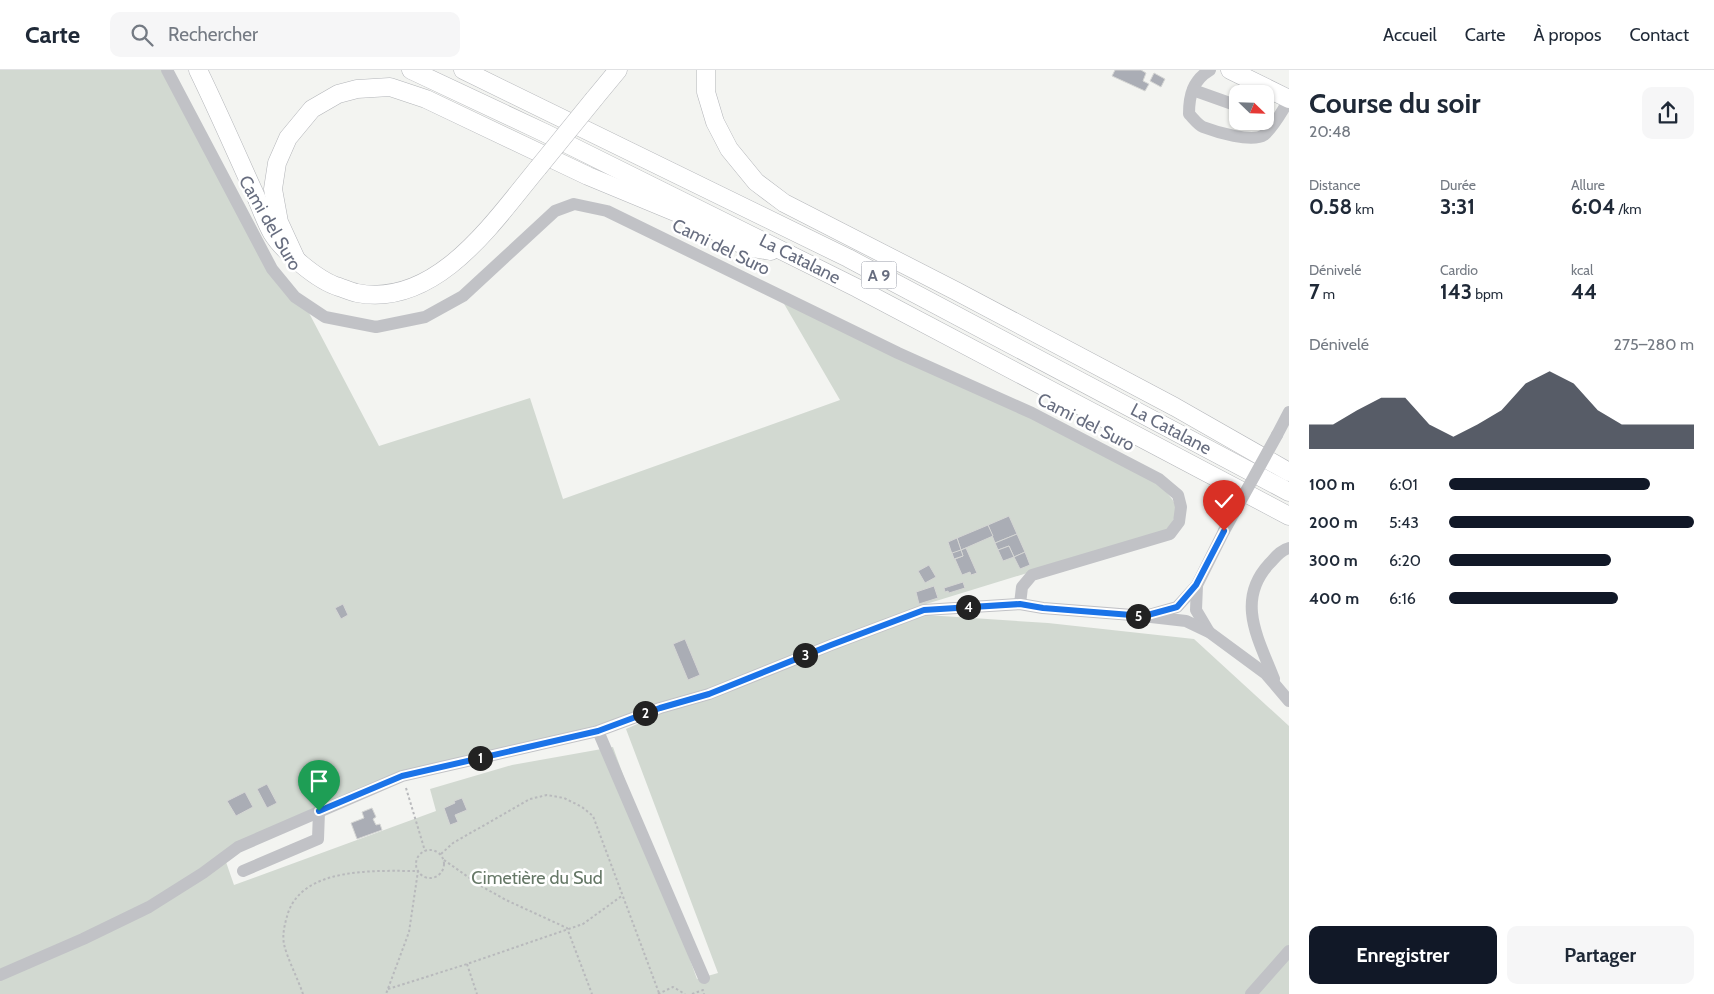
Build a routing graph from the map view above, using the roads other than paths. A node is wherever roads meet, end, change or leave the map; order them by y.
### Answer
1 (167, 70) edge
2 (198, 70) edge
3 (411, 70) edge
4 (463, 70) edge
5 (618, 70) edge
6 (706, 70) edge
7 (1210, 70) edge
8 (1230, 70) edge
9 (1193, 90) junction
10 (1289, 100) edge
11 (1229, 103) edge
12 (1274, 114) edge
13 (1266, 130) edge
14 (788, 253) junction
15 (296, 259) junction
16 (1289, 412) edge
17 (1289, 472) edge
18 (1289, 492) edge
19 (1289, 516) edge
20 (1289, 548) edge
21 (1196, 585) junction
22 (1020, 604) junction
23 (1144, 616) junction
24 (1208, 632) junction
25 (1277, 686) junction
26 (1289, 701) edge
27 (598, 731) junction
28 (319, 811) junction
29 (243, 870) dead end
30 (1289, 951) edge
31 (0, 976) edge
32 (704, 978) dead end
33 (1250, 994) edge

1 - 22 street, Cami del Suro
2 - 15 highway
3 - 14 highway, La Catalane / A 9
4 - 18 highway, La Catalane / A 9
5 - 15 highway, bridge
6 - 17 highway
7 - 9 street
8 - 10 highway
9 - 11 street
9 - 13 street
10 - 12 street
14 - 15 highway
14 - 19 highway, La Catalane / A 9
16 - 21 street, bridge
20 - 25 street
21 - 23 street
21 - 24 street
22 - 23 street
22 - 27 street
23 - 24 street
24 - 25 street
25 - 26 street
27 - 28 street
27 - 32 street
28 - 29 street
28 - 31 street
30 - 33 street

